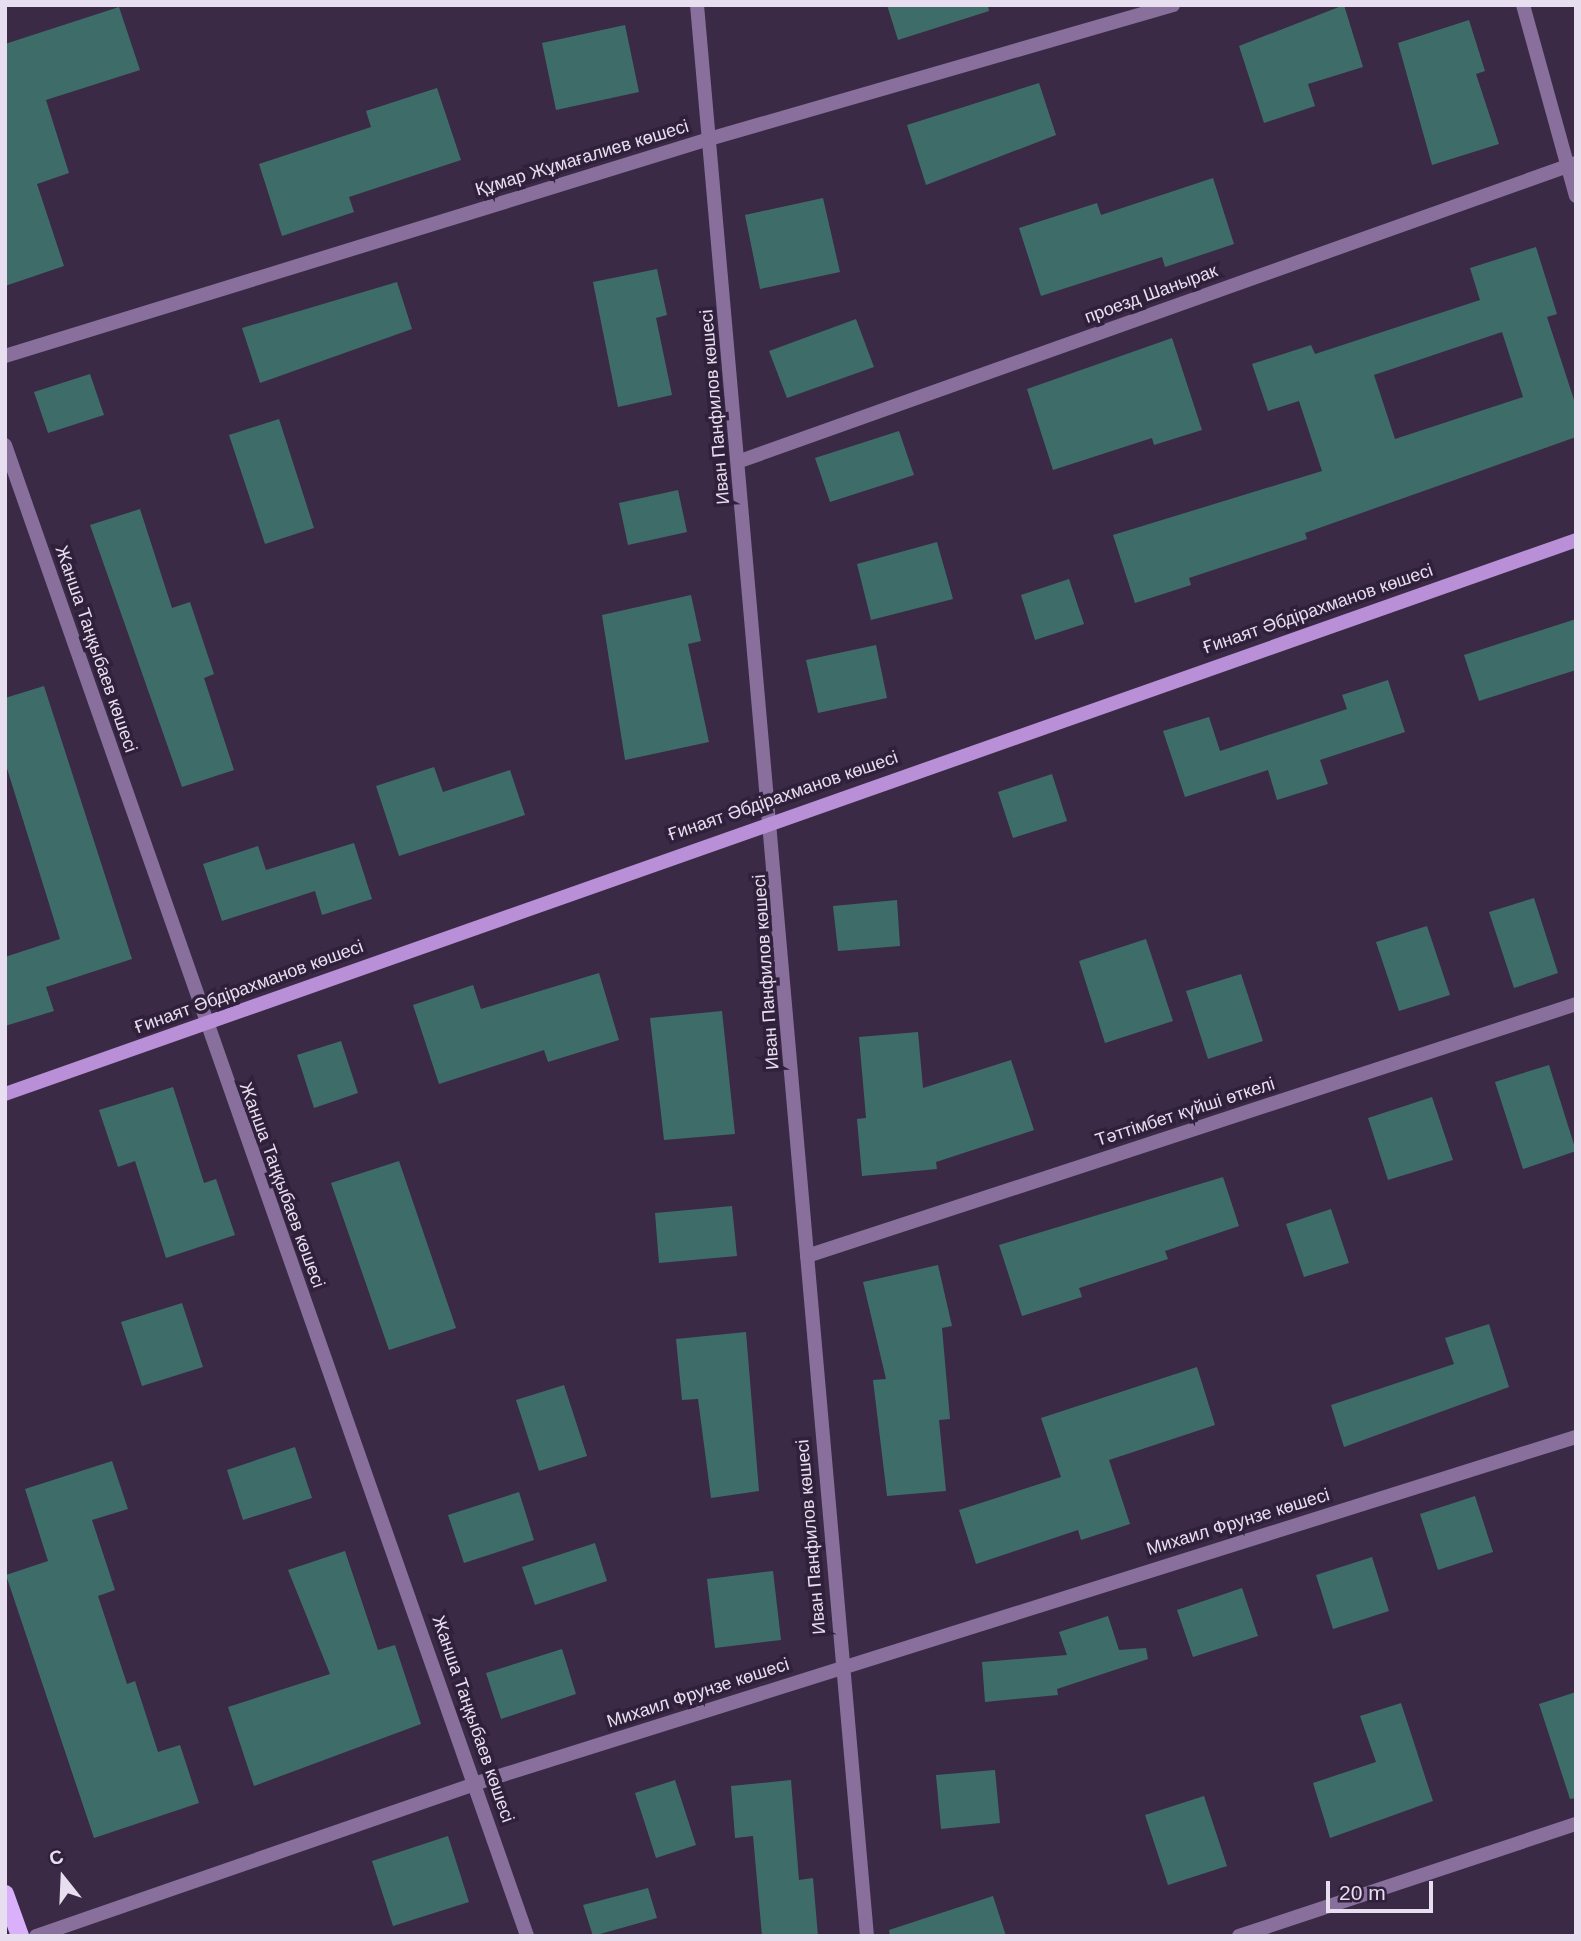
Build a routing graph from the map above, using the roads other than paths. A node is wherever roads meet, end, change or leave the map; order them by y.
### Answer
1 (697, 5) edge
2 (1173, 5) edge
3 (1522, 5) edge
4 (709, 139) junction
5 (1572, 164) edge
6 (1576, 196) edge
7 (5, 356) edge
8 (5, 445) edge
9 (740, 461) junction
10 (1576, 540) edge
11 (773, 819) junction
12 (1576, 1004) edge
13 (203, 1023) junction
14 (5, 1094) edge
15 (807, 1256) junction
16 (1576, 1437) edge
17 (841, 1667) junction
18 (477, 1783) junction
19 (1576, 1824) edge
20 (5, 1895) edge
21 (20, 1936) edge
22 (36, 1936) edge
23 (527, 1936) edge
24 (867, 1936) edge
25 (1239, 1936) edge

1 - 4 street, Иван Панфилов көшесі
2 - 4 street, Құмар Жұмағалиев көшесі
3 - 5 street
4 - 7 street, Құмар Жұмағалиев көшесі
4 - 9 street, Иван Панфилов көшесі
5 - 6 street
5 - 9 street, проезд Шанырак
8 - 13 street, Жанша Таңқыбаев көшесі
9 - 11 street, Иван Панфилов көшесі
10 - 11 street, Ғинаят Әбдірахманов көшесі
11 - 13 street, Ғинаят Әбдірахманов көшесі
11 - 15 street, Иван Панфилов көшесі
12 - 15 street, Тәттімбет күйші өткелі
13 - 14 street, Ғинаят Әбдірахманов көшесі
13 - 18 street, Жанша Таңқыбаев көшесі
15 - 17 street, Иван Панфилов көшесі
16 - 17 street, Михаил Фрунзе көшесі
17 - 18 street, Михаил Фрунзе көшесі
17 - 24 street, Иван Панфилов көшесі
18 - 22 street, Михаил Фрунзе көшесі
18 - 23 street, Жанша Таңқыбаев көшесі
19 - 25 street
20 - 21 main road

